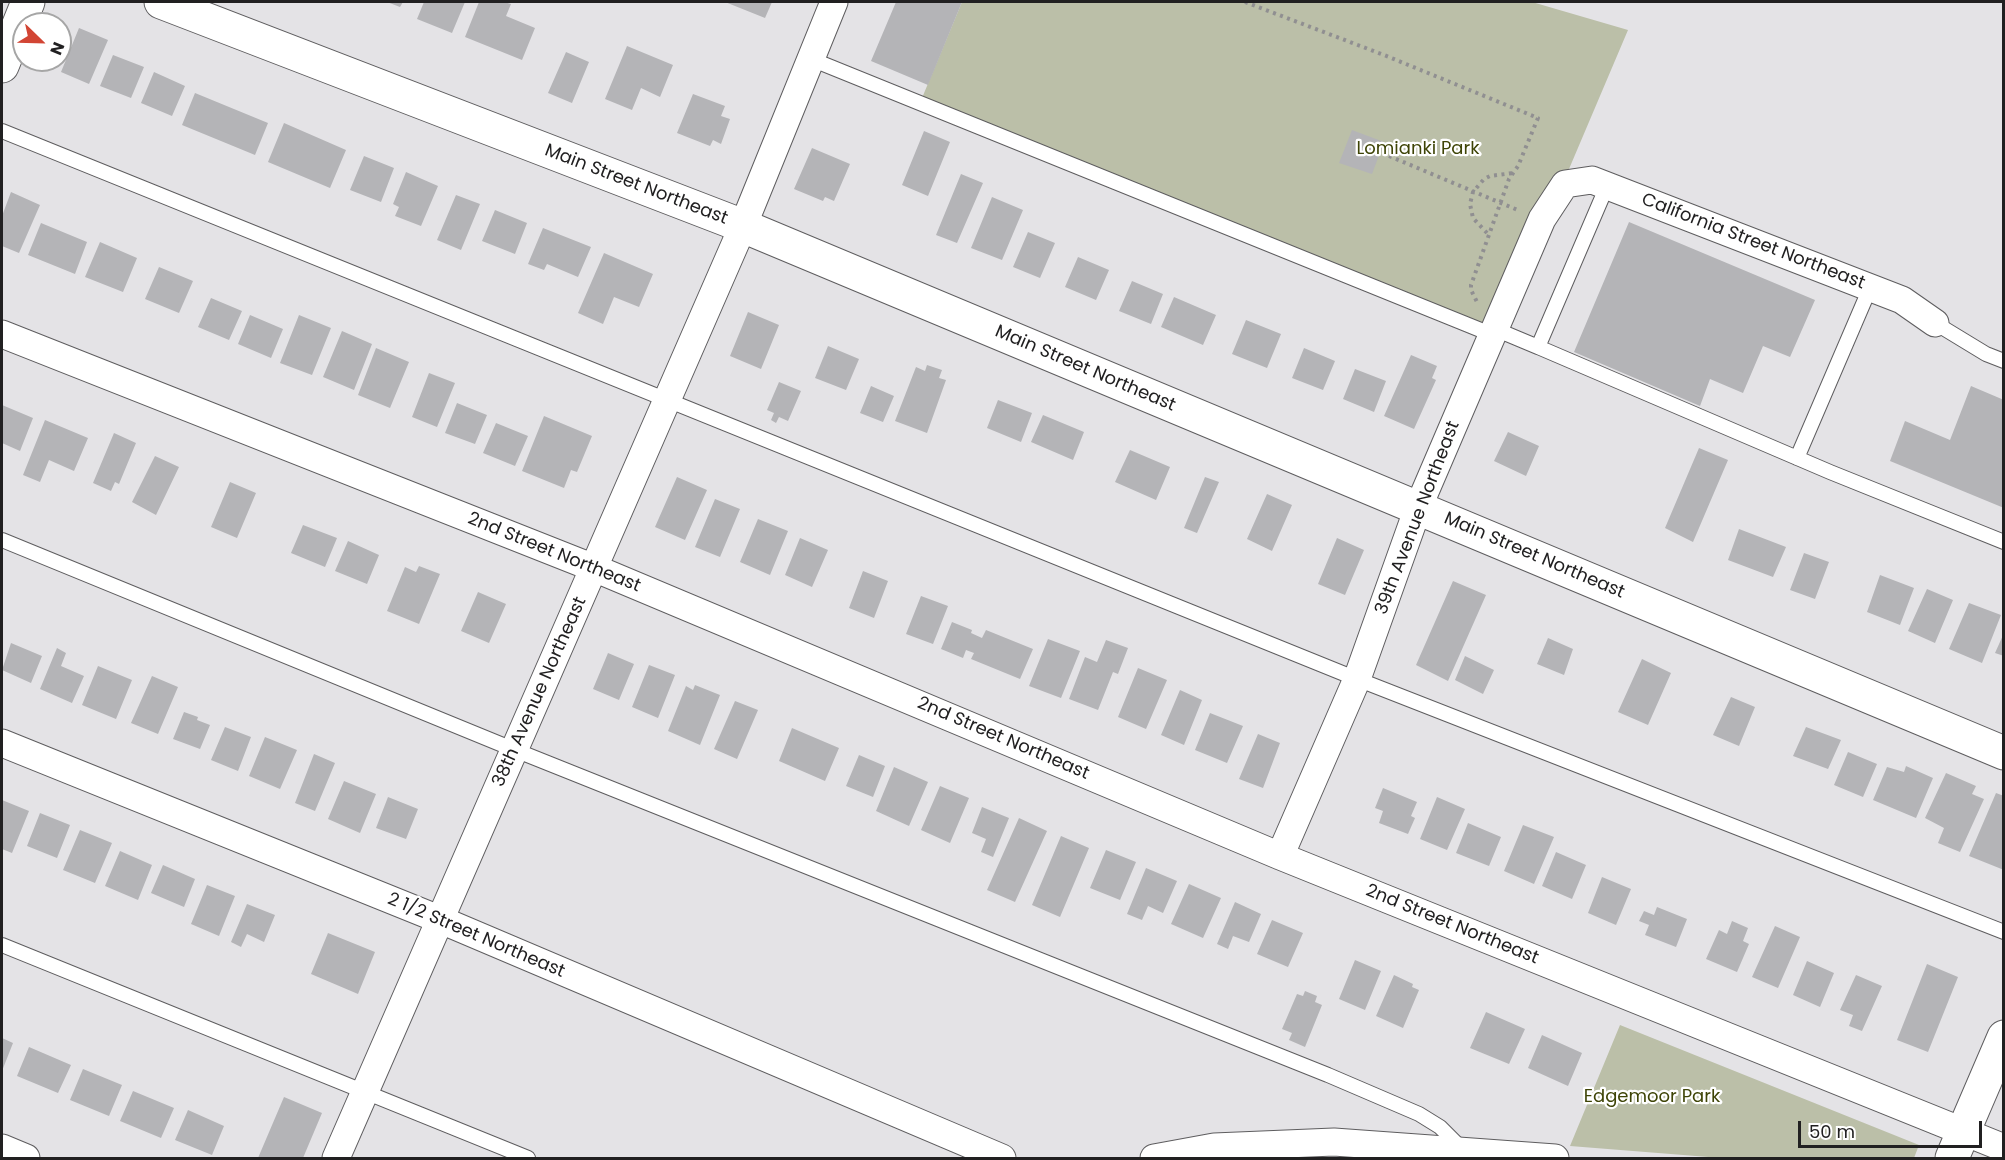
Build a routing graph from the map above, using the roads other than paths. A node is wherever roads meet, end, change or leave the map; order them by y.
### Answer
1 (28, 2) edge
2 (161, 2) edge
3 (834, 2) edge
4 (811, 59) junction
5 (2, 66) edge
6 (2, 131) edge
7 (1565, 184) joint
8 (1607, 186) junction
9 (744, 226) junction
10 (1870, 288) junction
11 (1935, 322) joint
12 (1486, 329) junction
13 (2, 334) edge
14 (1538, 347) junction
15 (2004, 361) edge
16 (667, 399) junction
17 (1797, 458) junction
18 (1418, 508) junction
19 (2, 540) edge
20 (2004, 542) edge
21 (594, 568) junction
22 (1357, 679) junction
23 (2, 743) edge
24 (515, 750) junction
25 (2004, 753) edge
26 (1280, 856) junction
27 (441, 920) junction
28 (2004, 932) edge
29 (2, 945) edge
30 (2004, 1038) edge
31 (364, 1094) junction
32 (1958, 1145) edge
33 (952, 1147) edge
34 (2, 1148) edge
35 (2004, 1148) edge
36 (1464, 1152) junction
37 (26, 1158) edge
38 (336, 1158) edge
39 (528, 1158) edge
40 (1002, 1158) edge
41 (1154, 1158) edge
42 (1556, 1158) edge

1 - 5 street
2 - 9 street, Main Street Northeast
3 - 4 street, 38th Avenue Northeast
4 - 9 street, 38th Avenue Northeast
4 - 12 lane
6 - 16 lane
7 - 8 street, California Street Northeast
7 - 12 street, 39th Avenue Northeast
8 - 10 street, California Street Northeast
8 - 14 lane
9 - 16 street, 38th Avenue Northeast
9 - 18 street, Main Street Northeast
10 - 11 street, California Street Northeast
10 - 17 lane
11 - 15 lane
12 - 14 lane
12 - 18 street, 39th Avenue Northeast
13 - 21 street, 2nd Street Northeast
14 - 17 lane
16 - 21 street, 38th Avenue Northeast
16 - 22 lane
17 - 20 lane
18 - 22 street, 39th Avenue Northeast
18 - 25 street, Main Street Northeast
19 - 24 lane
21 - 24 street, 38th Avenue Northeast
21 - 26 street, 2nd Street Northeast
22 - 26 street, 39th Avenue Northeast
22 - 28 lane
23 - 27 street, 2 1/2 Street Northeast
24 - 27 street, 38th Avenue Northeast
24 - 36 lane
26 - 32 street, 2nd Street Northeast
27 - 31 street, 38th Avenue Northeast
27 - 33 street, 2 1/2 Street Northeast
29 - 31 lane
30 - 32 street
31 - 38 street, 38th Avenue Northeast
31 - 39 lane
32 - 35 street, 2nd Street Northeast
33 - 40 street, 2 1/2 Street Northeast
34 - 37 street
36 - 41 street
36 - 42 street

